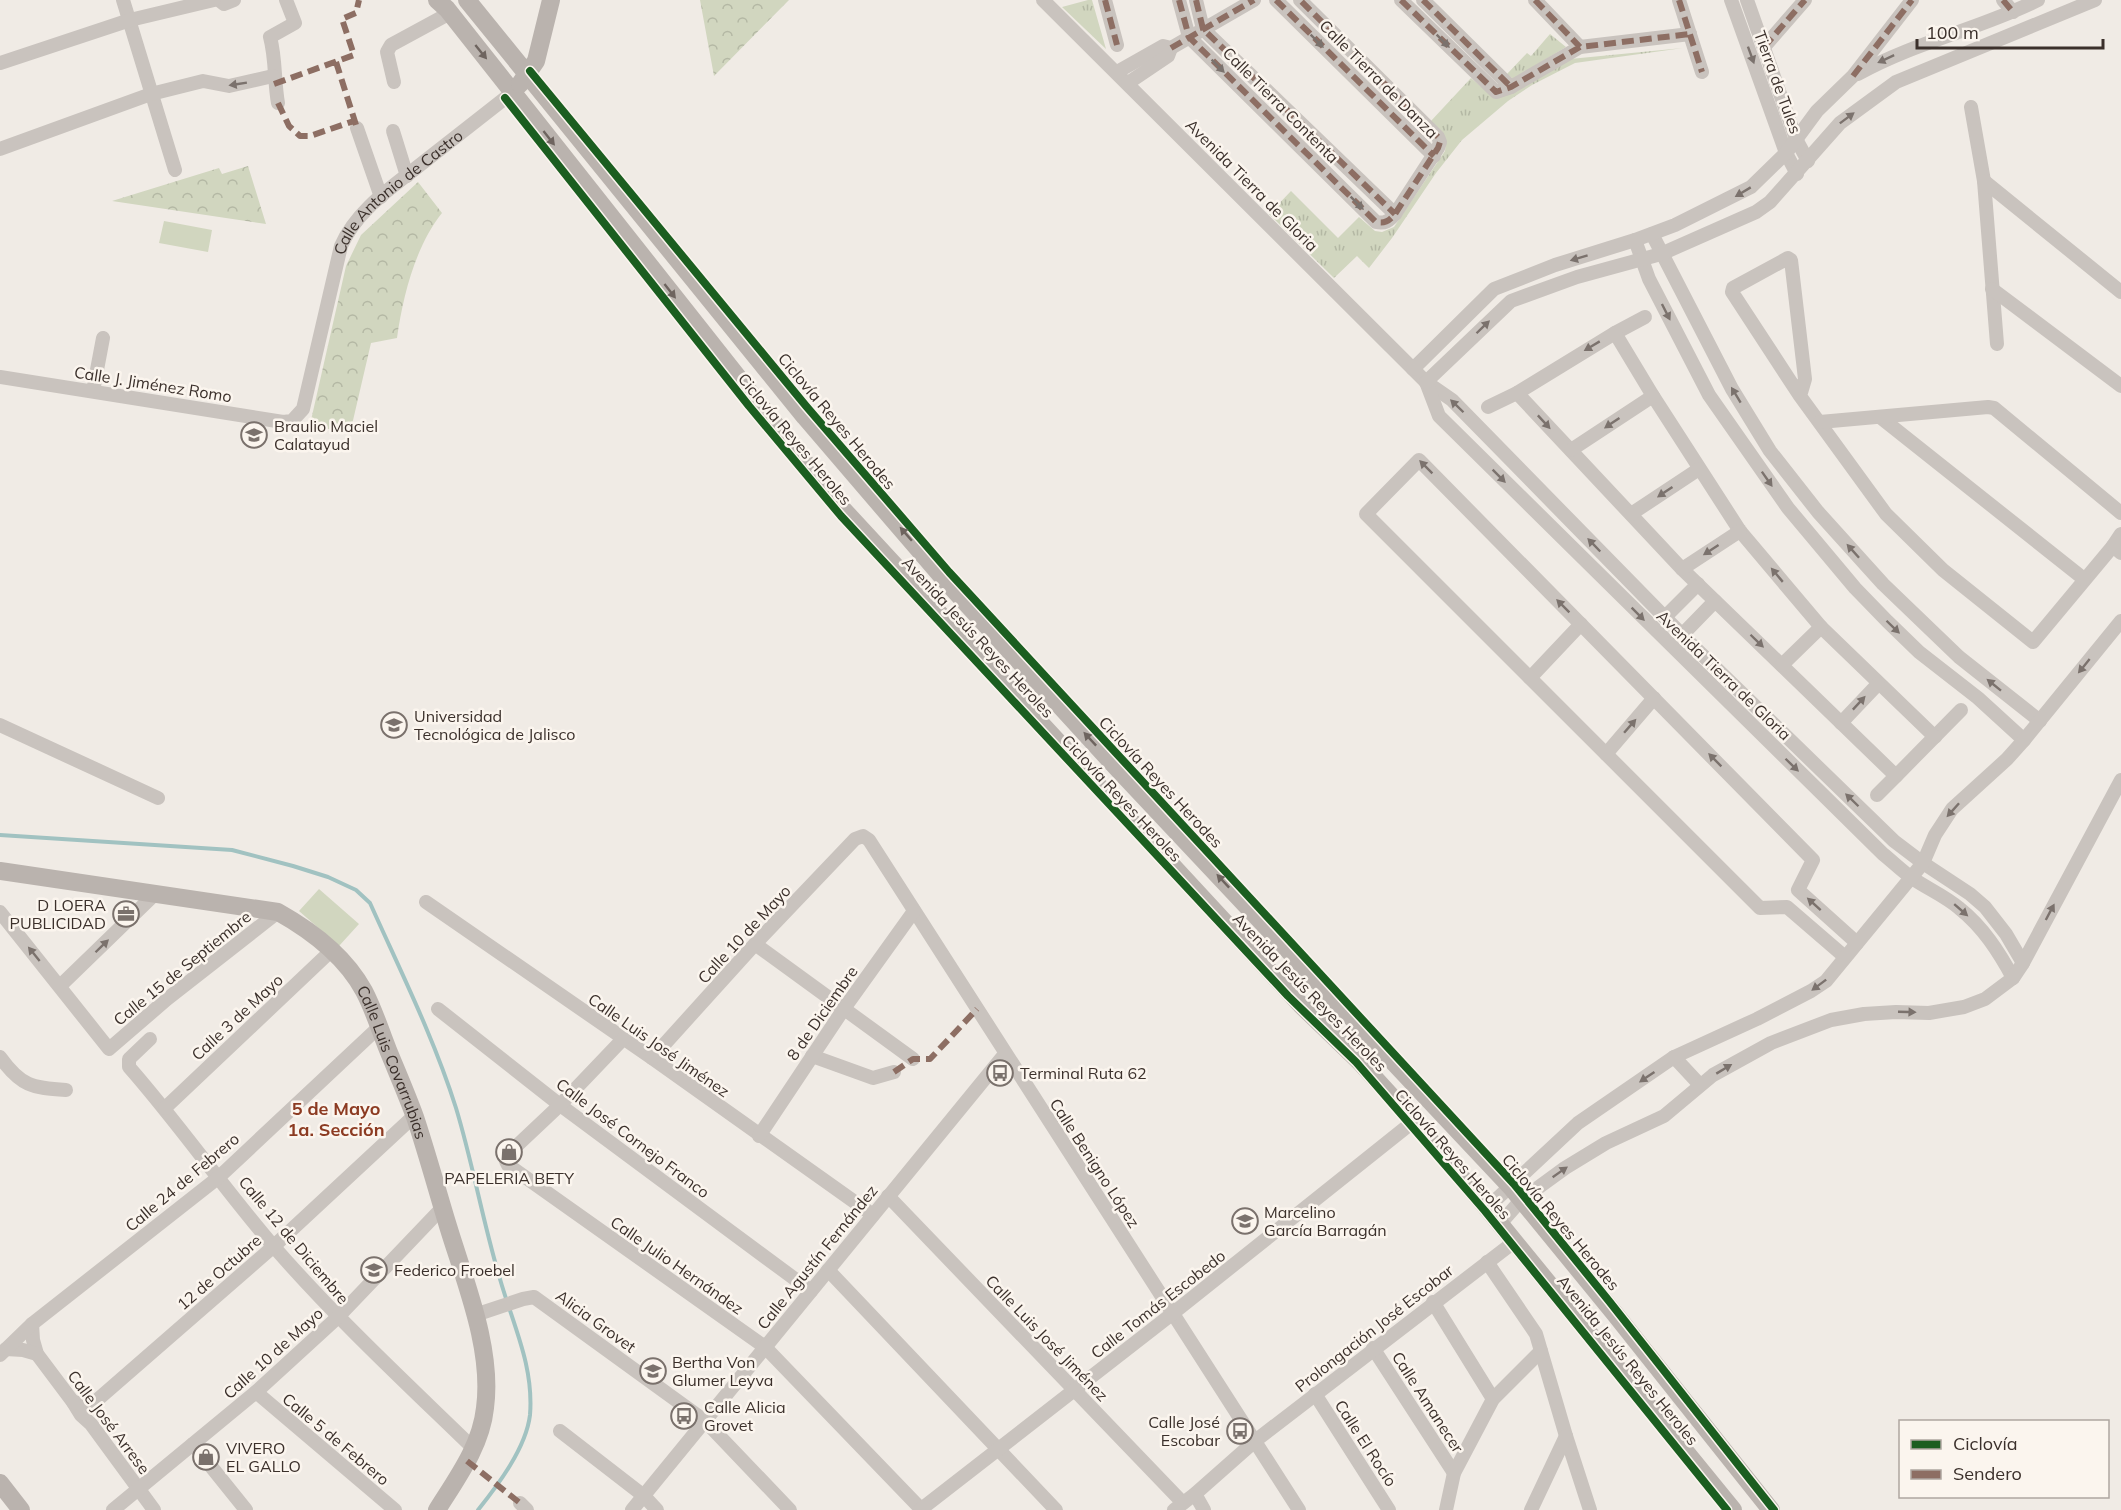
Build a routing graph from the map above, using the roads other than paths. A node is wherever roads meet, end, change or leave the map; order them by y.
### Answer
1 (123, 0) edge
2 (214, 0) edge
3 (219, 0) edge
4 (234, 0) edge
5 (286, 0) edge
6 (467, 0) edge
7 (551, 0) edge
8 (1043, 0) edge
9 (1105, 0) edge
10 (1179, 0) edge
11 (1196, 0) edge
12 (1254, 0) edge
13 (1276, 0) edge
14 (1300, 0) edge
15 (1401, 0) edge
16 (1423, 0) edge
17 (1535, 0) edge
18 (1679, 0) edge
19 (1731, 0) edge
20 (1747, 0) edge
21 (1804, 0) edge
22 (1912, 0) edge
23 (2003, 0) edge
24 (2095, 0) edge
25 (2032, 2) edge
26 (443, 6) edge
27 (1053, 6) edge
28 (2013, 12) junction
29 (130, 20) junction
30 (1203, 29) junction
31 (1690, 34) junction
32 (1189, 37) junction
33 (1117, 45) dead end
34 (1580, 47) junction
35 (1764, 47) junction
36 (1171, 48) junction
37 (0, 63) edge
38 (1117, 72) junction
39 (1702, 72) dead end
40 (528, 75) junction
41 (273, 76) junction
42 (1853, 76) junction
43 (394, 82) dead end
44 (1128, 83) junction
45 (1511, 87) junction
46 (513, 92) junction
47 (151, 94) junction
48 (278, 103) dead end
49 (1971, 107) dead end
50 (357, 128) dead end
51 (393, 131) dead end
52 (1796, 139) junction
53 (0, 149) edge
54 (1786, 153) junction
55 (1434, 156) junction
56 (1808, 161) junction
57 (175, 170) dead end
58 (1797, 174) junction
59 (407, 176) junction
60 (1984, 181) junction
61 (381, 197) junction
62 (1395, 214) junction
63 (1652, 234) junction
64 (1635, 240) junction
65 (1661, 254) junction
66 (1641, 260) junction
67 (1992, 289) junction
68 (2121, 292) edge
69 (1645, 317) dead end
70 (1615, 333) junction
71 (103, 338) dead end
72 (1997, 344) dead end
73 (1413, 369) junction
74 (0, 377) edge
75 (1426, 382) junction
76 (2121, 386) edge
77 (93, 392) junction
78 (1517, 393) junction
79 (1653, 396) junction
80 (1800, 396) junction
81 (1488, 406) dead end
82 (298, 416) joint
83 (1880, 417) junction
84 (1820, 422) junction
85 (1571, 450) junction
86 (1699, 469) junction
87 (2121, 513) edge
88 (1631, 514) junction
89 (1740, 531) junction
90 (2121, 534) edge
91 (2117, 550) edge
92 (1682, 569) junction
93 (944, 579) junction
94 (2084, 579) junction
95 (1698, 585) junction
96 (921, 595) junction
97 (1715, 601) junction
98 (1665, 617) junction
99 (2121, 621) edge
100 (1581, 624) junction
101 (1821, 627) junction
102 (1682, 635) junction
103 (1782, 665) junction
104 (1530, 678) junction
105 (1878, 684) junction
106 (1654, 698) junction
107 (1961, 710) dead end
108 (2040, 721) junction
109 (1841, 723) junction
110 (0, 725) edge
111 (1935, 737) junction
112 (2024, 740) junction
113 (1606, 754) junction
114 (1896, 776) junction
115 (2121, 780) edge
116 (1878, 795) dead end
117 (158, 798) dead end
118 (863, 836) joint
119 (1923, 863) junction
120 (0, 872) edge
121 (1912, 878) junction
122 (156, 893) junction
123 (426, 902) dead end
124 (914, 911) junction
125 (0, 912) edge
126 (278, 912) junction
127 (1857, 943) junction
128 (755, 944) junction
129 (332, 950) junction
130 (1845, 957) junction
131 (2023, 963) junction
132 (2013, 978) junction
133 (60, 986) junction
134 (438, 1008) dead end
135 (843, 1010) junction
136 (379, 1027) junction
137 (623, 1039) junction
138 (150, 1040) dead end
139 (1005, 1054) junction
140 (812, 1056) junction
141 (1674, 1057) junction
142 (0, 1058) edge
143 (652, 1058) junction
144 (913, 1059) dead end
145 (894, 1072) dead end
146 (1700, 1085) junction
147 (66, 1090) dead end
148 (560, 1105) junction
149 (165, 1108) junction
150 (414, 1116) junction
151 (1414, 1121) junction
152 (759, 1136) junction
153 (219, 1178) junction
154 (1516, 1194) junction
155 (888, 1196) junction
156 (443, 1207) junction
157 (1487, 1208) junction
158 (873, 1215) junction
159 (1500, 1224) junction
160 (1514, 1242) junction
161 (274, 1246) junction
162 (1487, 1262) junction
163 (828, 1270) junction
164 (811, 1291) junction
165 (1433, 1302) junction
166 (482, 1312) junction
167 (1172, 1314) junction
168 (338, 1317) junction
169 (32, 1324) junction
170 (765, 1347) junction
171 (1373, 1348) junction
172 (1541, 1351) junction
173 (3, 1352) edge
174 (37, 1354) junction
175 (1075, 1391) junction
176 (256, 1392) junction
177 (1315, 1394) junction
178 (1493, 1399) junction
179 (96, 1401) junction
180 (73, 1402) junction
181 (705, 1421) junction
182 (91, 1424) junction
183 (560, 1431) dead end
184 (1566, 1436) junction
185 (1255, 1441) junction
186 (193, 1444) junction
187 (473, 1448) junction
188 (999, 1449) junction
189 (1454, 1473) junction
190 (0, 1482) edge
191 (138, 1489) junction
192 (1195, 1494) junction
193 (644, 1496) junction
194 (1178, 1506) edge
195 (21, 1510) edge
196 (113, 1510) edge
197 (154, 1510) edge
198 (246, 1510) edge
199 (394, 1510) edge
200 (437, 1510) edge
201 (632, 1510) edge
202 (657, 1510) edge
203 (790, 1510) edge
204 (921, 1510) edge
205 (1056, 1510) edge
206 (1204, 1510) edge
207 (1299, 1510) edge
208 (1389, 1510) edge
209 (1446, 1510) edge
210 (1531, 1510) edge
211 (1590, 1510) edge
212 (1733, 1510) edge
213 (1771, 1510) edge

1 - 29 street
2 - 29 street
3 - 4 street
5 - 41 street
6 - 40 street, Avenida Jesús Reyes Heroles
7 - 40 street, Calle Antonio de Castro
8 - 27 street, Avenida Tierra de Gloria
9 - 33 street
10 - 32 street
11 - 30 street
12 - 30 street
13 -> 55 street, Calle Tierra de Danza
14 - 55 street, Calle Tierra de Danza
15 -> 45 street
16 - 45 street
17 - 34 street
18 - 31 street
19 -> 54 street, Tierra de Tules
20 - 35 street, Tierra de Tules
21 - 35 street
22 - 42 street
23 - 28 street
56 -> 24 street
25 - 28 street
26 - 43 street
26 -> 46 street, Avenida Jesús Reyes Heroles
27 - 38 street, Avenida Tierra de Gloria
28 -> 42 street
29 - 37 street
29 - 47 street
30 - 32 street
30 - 62 street, Calle Tierra Contenta
31 - 34 street
31 - 39 street
32 - 36 street
32 -> 62 street, Calle Tierra Contenta
34 - 45 street
35 - 52 street, Tierra de Tules
36 - 38 street
36 - 44 street
38 - 44 street, Avenida Tierra de Gloria
40 - 46 street, Calle Antonio de Castro
93 -> 40 street, Avenida Jesús Reyes Heroles
41 -> 47 street
41 - 48 street
42 - 52 street
44 - 73 street, Avenida Tierra de Gloria
46 - 59 street, Calle Antonio de Castro
46 -> 96 street, Avenida Jesús Reyes Heroles
47 - 53 street
47 - 57 street
49 - 60 street
50 - 61 street
51 - 59 street
52 - 54 street
52 - 56 street, Tierra de Tules
54 - 58 street, Tierra de Tules
54 -> 63 street
55 - 62 street
56 - 58 street
58 - 65 street
59 - 61 street, Calle Antonio de Castro
60 - 67 street
60 - 68 street
61 - 82 street, Calle Antonio de Castro
63 - 64 street
63 - 65 street
64 - 66 street
64 -> 73 street
65 - 66 street
108 -> 65 street
75 -> 66 street
66 -> 112 street
67 - 72 street
67 - 76 street
69 - 70 street
70 -> 78 street
70 - 79 street
71 - 77 street
73 - 75 street, Avenida Tierra de Gloria
74 - 77 street, Calle J. Jiménez Romo
98 -> 75 street, Avenida Tierra de Gloria
75 -> 121 street, Avenida Tierra de Gloria
77 - 82 street, Calle J. Jiménez Romo
78 - 81 street
78 -> 85 street
79 -> 85 street
79 - 86 street
80 - 80 street
80 - 84 street
83 - 84 street
83 - 87 street
83 - 94 street
84 - 94 street
85 - 88 street
86 -> 88 street
86 - 89 street
88 - 92 street
89 -> 92 street
101 -> 89 street
90 - 91 street
91 - 94 street
92 - 95 street
93 - 96 street
154 -> 93 street, Avenida Jesús Reyes Heroles
95 - 97 street
95 - 98 street
96 - 151 street, Avenida Jesús Reyes Heroles
97 - 102 street
97 -> 103 street
98 - 102 street, Avenida Tierra de Gloria
99 -> 108 street
100 - 104 street
100 -> 104 street
100 - 106 street
101 - 103 street
101 - 105 street
119 -> 102 street, Avenida Tierra de Gloria
103 - 109 street
104 - 113 street
109 -> 105 street
105 - 111 street
113 -> 106 street
127 -> 106 street
107 - 111 street
108 - 112 street
109 - 114 street
110 - 117 street
111 - 114 street
112 -> 119 street
113 - 130 street
114 - 116 street
131 -> 115 street
118 - 124 street, Calle Benigno López
118 - 128 street, Calle 10 de Mayo
119 - 121 street
119 - 131 street, Avenida Tierra de Gloria
120 - 122 street, Calle Luis Covarrubias
121 - 127 street
121 -> 132 street, Avenida Tierra de Gloria
122 - 126 street, Calle Luis Covarrubias
133 -> 122 street
123 - 137 street, Calle Luis José Jiménez
124 - 135 street, 8 de Diciembre
124 - 139 street, Calle Benigno López
133 -> 125 street
126 - 129 street, Calle Luis Covarrubias
126 - 133 street, Calle 15 de Septiembre
127 - 130 street
128 - 135 street
128 - 143 street, Calle 10 de Mayo
129 - 136 street, Calle Luis Covarrubias
129 - 149 street, Calle 3 de Mayo
130 -> 141 street
131 - 132 street
146 -> 132 street
134 - 148 street, Calle José Cornejo Franco
135 - 140 street, 8 de Diciembre
135 - 144 street
136 - 150 street, Calle Luis Covarrubias
136 - 153 street, Calle 24 de Febrero
137 - 143 street, Calle Luis José Jiménez
137 - 148 street
138 - 149 street, Calle 12 de Diciembre
139 - 155 street, Calle Agustín Fernández
139 - 167 street, Calle Benigno López
140 - 145 street
140 - 152 street, 8 de Diciembre
141 - 146 street
141 -> 154 street
142 - 147 street
143 - 152 street, Calle Luis José Jiménez
154 -> 146 street
148 - 164 street, Calle José Cornejo Franco
148 - 170 street, Calle Julio Hernández
149 - 153 street, Calle 12 de Diciembre
150 - 156 street, Calle Luis Covarrubias
150 - 161 street, 12 de Octubre
151 - 157 street, Avenida Jesús Reyes Heroles
151 - 167 street, Calle Tomás Escobedo
152 - 158 street, Calle Luis José Jiménez
153 - 161 street, Calle 12 de Diciembre
153 - 169 street, Calle 24 de Febrero
154 - 157 street
154 - 159 street
154 - 213 street, Avenida Jesús Reyes Heroles
155 - 158 street, Calle Agustín Fernández
155 - 175 street, Calle Luis José Jiménez
156 - 166 street, Calle Luis Covarrubias
156 - 168 street, Calle 10 de Mayo
157 - 159 street, Avenida Jesús Reyes Heroles
158 - 163 street, Calle Agustín Fernández
159 - 160 street, Avenida Jesús Reyes Heroles
160 - 162 street, Prolongación José Escobar
160 - 212 street, Avenida Jesús Reyes Heroles
161 - 168 street, Calle 12 de Diciembre
161 - 179 street, 12 de Octubre
162 - 165 street, Prolongación José Escobar
162 - 172 street
163 - 164 street, Calle Agustín Fernández
163 - 188 street
164 - 170 street, Calle Agustín Fernández
165 - 171 street, Prolongación José Escobar
165 - 178 street
166 - 181 street, Alicia Grovet
166 - 187 street, Calle Luis Covarrubias
167 - 175 street, Calle Tomás Escobedo
167 - 185 street, Calle Benigno López
168 - 176 street, Calle 10 de Mayo
168 - 187 street, Calle 12 de Diciembre
169 - 173 street, Calle 24 de Febrero
169 - 174 street, Calle José Arrese
170 - 181 street, Calle Agustín Fernández
170 - 204 street, Calle Julio Hernández
171 - 177 street, Prolongación José Escobar
171 - 189 street, Calle Amanecer
172 - 178 street
172 - 184 street
173 - 174 street
174 - 180 street, Calle José Arrese
175 - 188 street, Calle Tomás Escobedo
175 - 194 street, Calle Luis José Jiménez
176 - 186 street, Calle 10 de Mayo
176 - 199 street, Calle 5 de Febrero
177 - 185 street, Prolongación José Escobar
177 - 208 street, Calle El Rocío
178 - 189 street
179 - 180 street
179 - 182 street
180 - 182 street, Calle José Arrese
181 - 193 street, Calle Agustín Fernández
181 - 203 street, Alicia Grovet
182 - 191 street, Calle José Arrese
183 - 193 street
184 - 210 street
184 - 211 street
185 - 192 street
185 - 207 street, Calle Benigno López
186 - 191 street, Calle 10 de Mayo
186 - 198 street
187 - 200 street, Calle Luis Covarrubias
188 - 204 street, Calle Tomás Escobedo
188 - 205 street
189 - 209 street
190 - 195 street
191 - 196 street, Calle 10 de Mayo
191 - 197 street, Calle José Arrese
192 - 194 street
192 - 206 street
193 - 201 street, Calle Agustín Fernández
193 - 202 street

